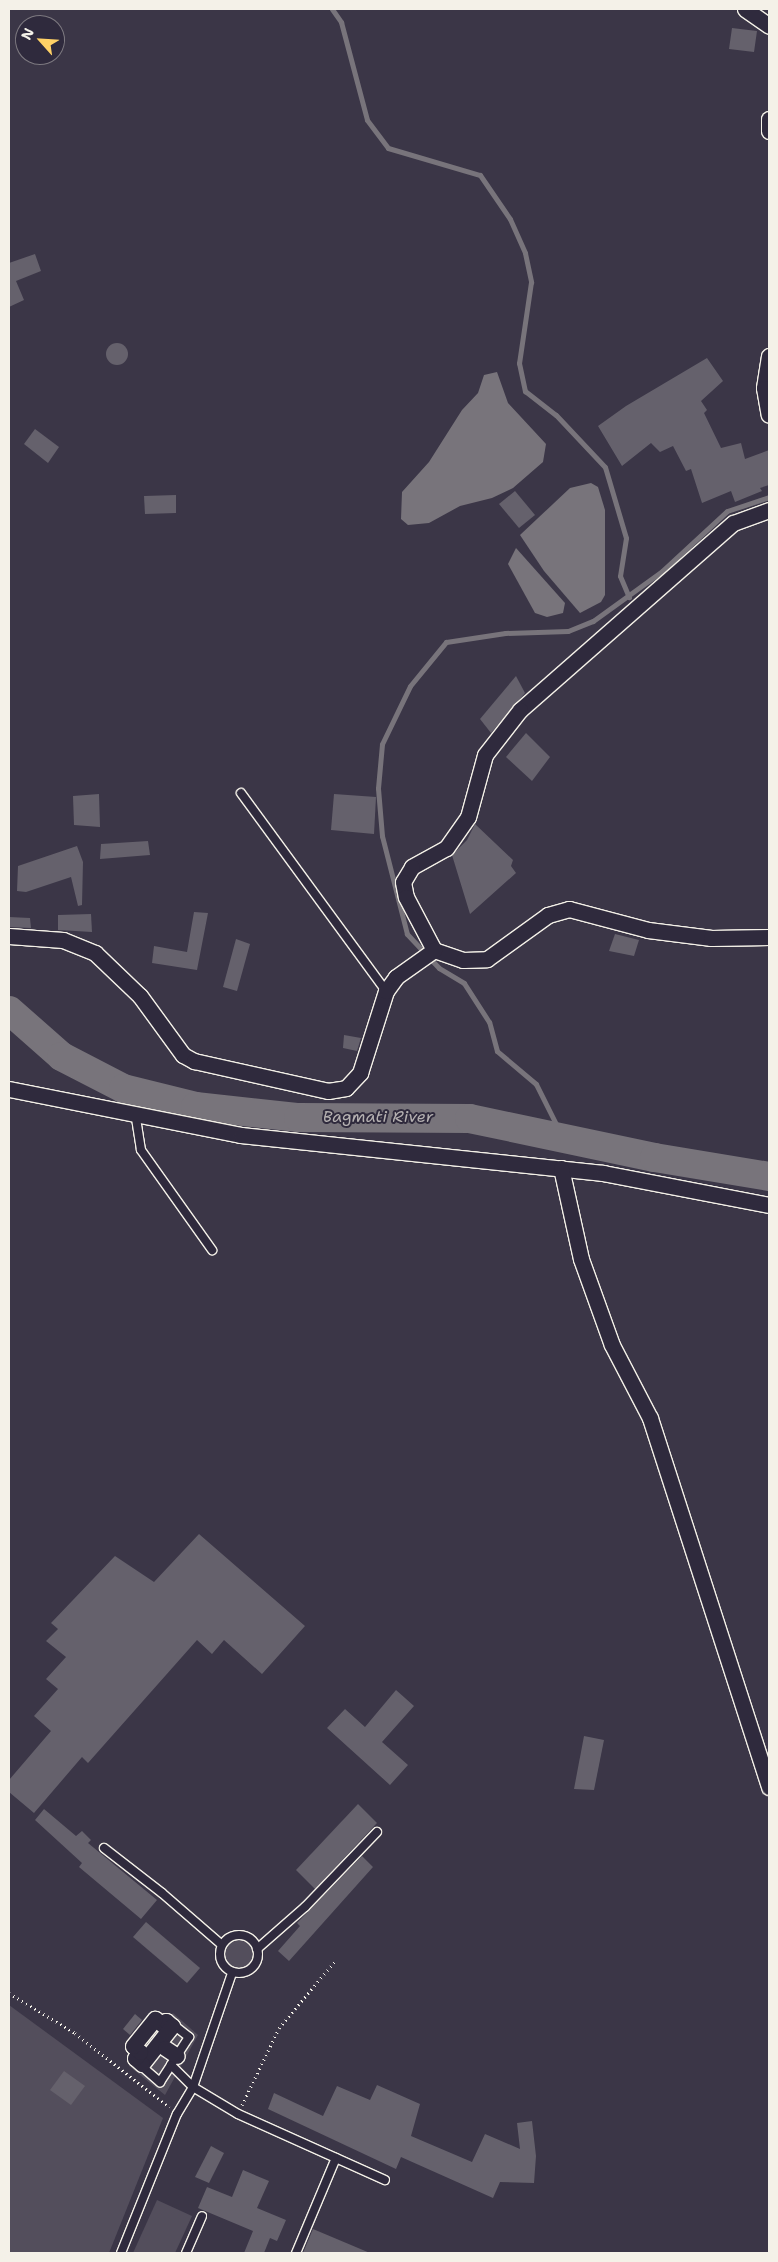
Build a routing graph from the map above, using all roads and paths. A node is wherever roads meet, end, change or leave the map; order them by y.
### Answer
1 (745, 9) edge
2 (769, 26) edge
3 (769, 119) edge
4 (769, 131) edge
5 (769, 356) edge
6 (769, 415) edge
7 (769, 510) edge
8 (241, 794) dead end
9 (9, 936) edge
10 (769, 937) edge
11 (434, 950) junction
12 (386, 991) junction
13 (9, 1089) edge
14 (135, 1112) junction
15 (561, 1168) junction
16 (769, 1205) edge
17 (212, 1250) dead end
18 (769, 1787) edge
19 (377, 1832) dead end
20 (104, 1848) dead end
21 (222, 1945) junction
22 (257, 1949) junction
23 (336, 1960) dead end
24 (232, 1973) junction
25 (9, 1993) edge
26 (171, 2056) junction
27 (193, 2087) junction
28 (177, 2114) junction
29 (238, 2114) junction
30 (336, 2158) junction
31 (385, 2180) dead end
32 (202, 2216) dead end
33 (121, 2253) edge
34 (186, 2253) edge
35 (296, 2253) edge

1 - 2 street
3 - 4 street
5 - 6 street
7 - 11 street
8 - 12 lane
9 - 12 street
10 - 11 street
11 - 12 street
13 - 14 street
14 - 15 street
14 - 17 lane
15 - 16 street
15 - 18 street
19 - 22 lane
20 - 21 lane
21 - 22 lane
21 - 24 lane
22 - 24 lane
23 - 29 path
24 - 27 lane
25 - 28 path
26 - 26 lane
26 - 27 lane
27 - 28 lane
27 - 29 lane
28 - 33 lane
29 - 30 lane
30 - 31 lane
30 - 35 lane
32 - 34 lane

